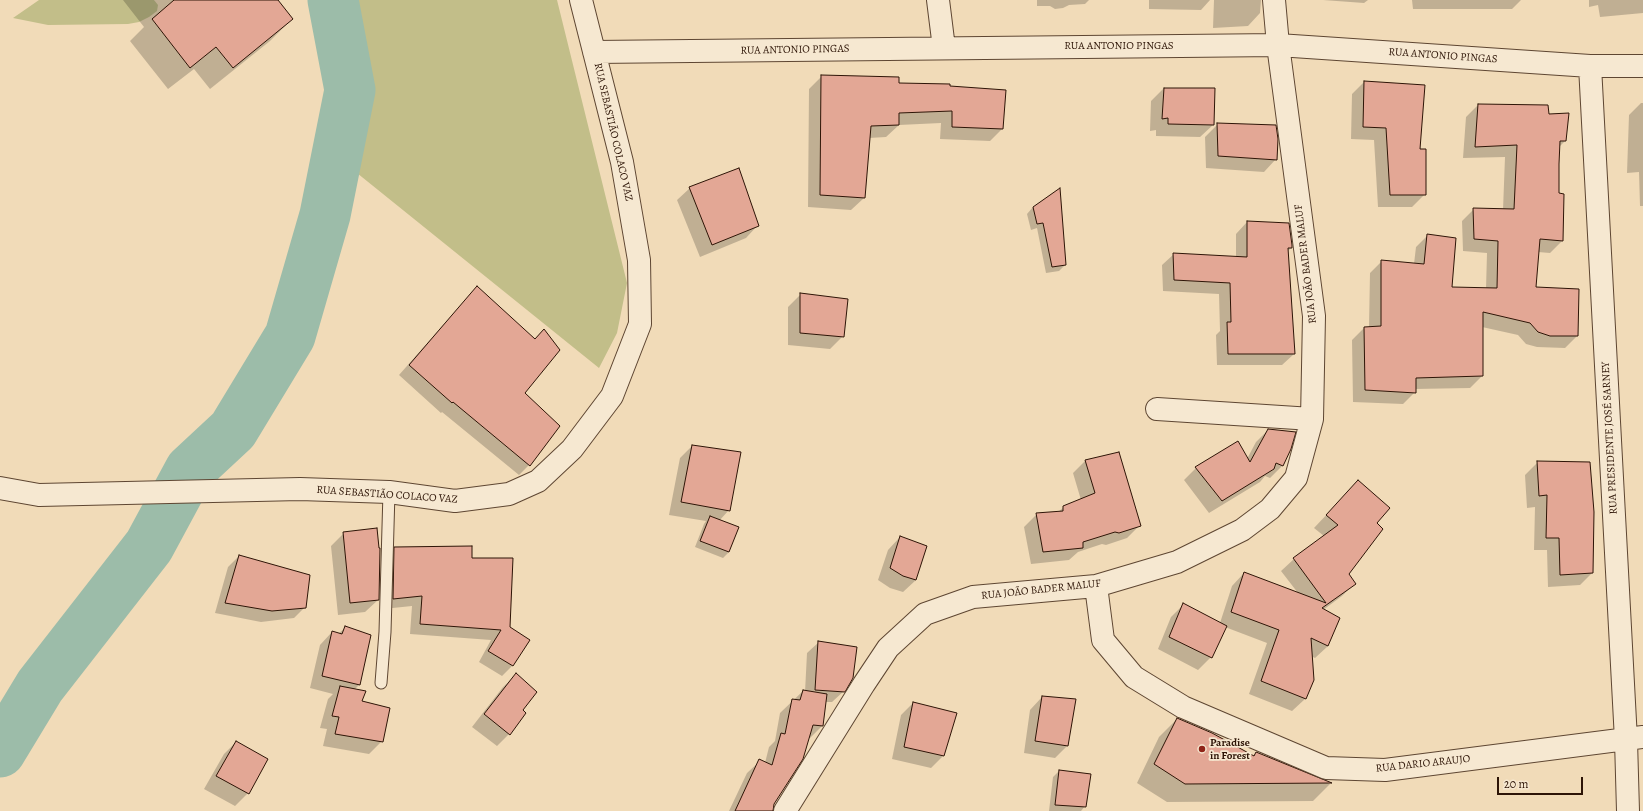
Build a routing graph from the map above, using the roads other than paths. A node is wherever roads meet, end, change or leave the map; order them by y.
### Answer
1 (581, 0) edge
2 (938, 0) edge
3 (1274, 0) edge
4 (1278, 45) junction
5 (944, 48) junction
6 (594, 52) junction
7 (1590, 66) junction
8 (1643, 66) edge
9 (1157, 409) dead end
10 (1312, 419) junction
11 (0, 488) edge
12 (389, 492) junction
13 (1096, 586) junction
14 (381, 683) dead end
15 (1634, 738) edge
16 (785, 811) edge
17 (1628, 811) edge

1 - 6 street, RUA SEBASTIÃO COLACO VAZ
2 - 5 street
3 - 4 street, RUA JOÃO BADER MALUF
4 - 5 street, RUA ANTONIO PINGAS
4 - 7 street, RUA ANTONIO PINGAS
4 - 10 street, RUA JOÃO BADER MALUF
5 - 6 street, RUA ANTONIO PINGAS
6 - 12 street, RUA SEBASTIÃO COLACO VAZ
7 - 8 street, RUA ANTONIO PINGAS
7 - 15 street, RUA PRESIDENTE JOSÉ SARNEY
9 - 10 street
10 - 13 street, RUA JOÃO BADER MALUF
11 - 12 street, RUA SEBASTIÃO COLACO VAZ
12 - 14 lane
13 - 15 street, RUA DARIO ARAUJO
13 - 16 street, RUA JOÃO BADER MALUF
15 - 17 street, RUA PRESIDENTE JOSÉ SARNEY

